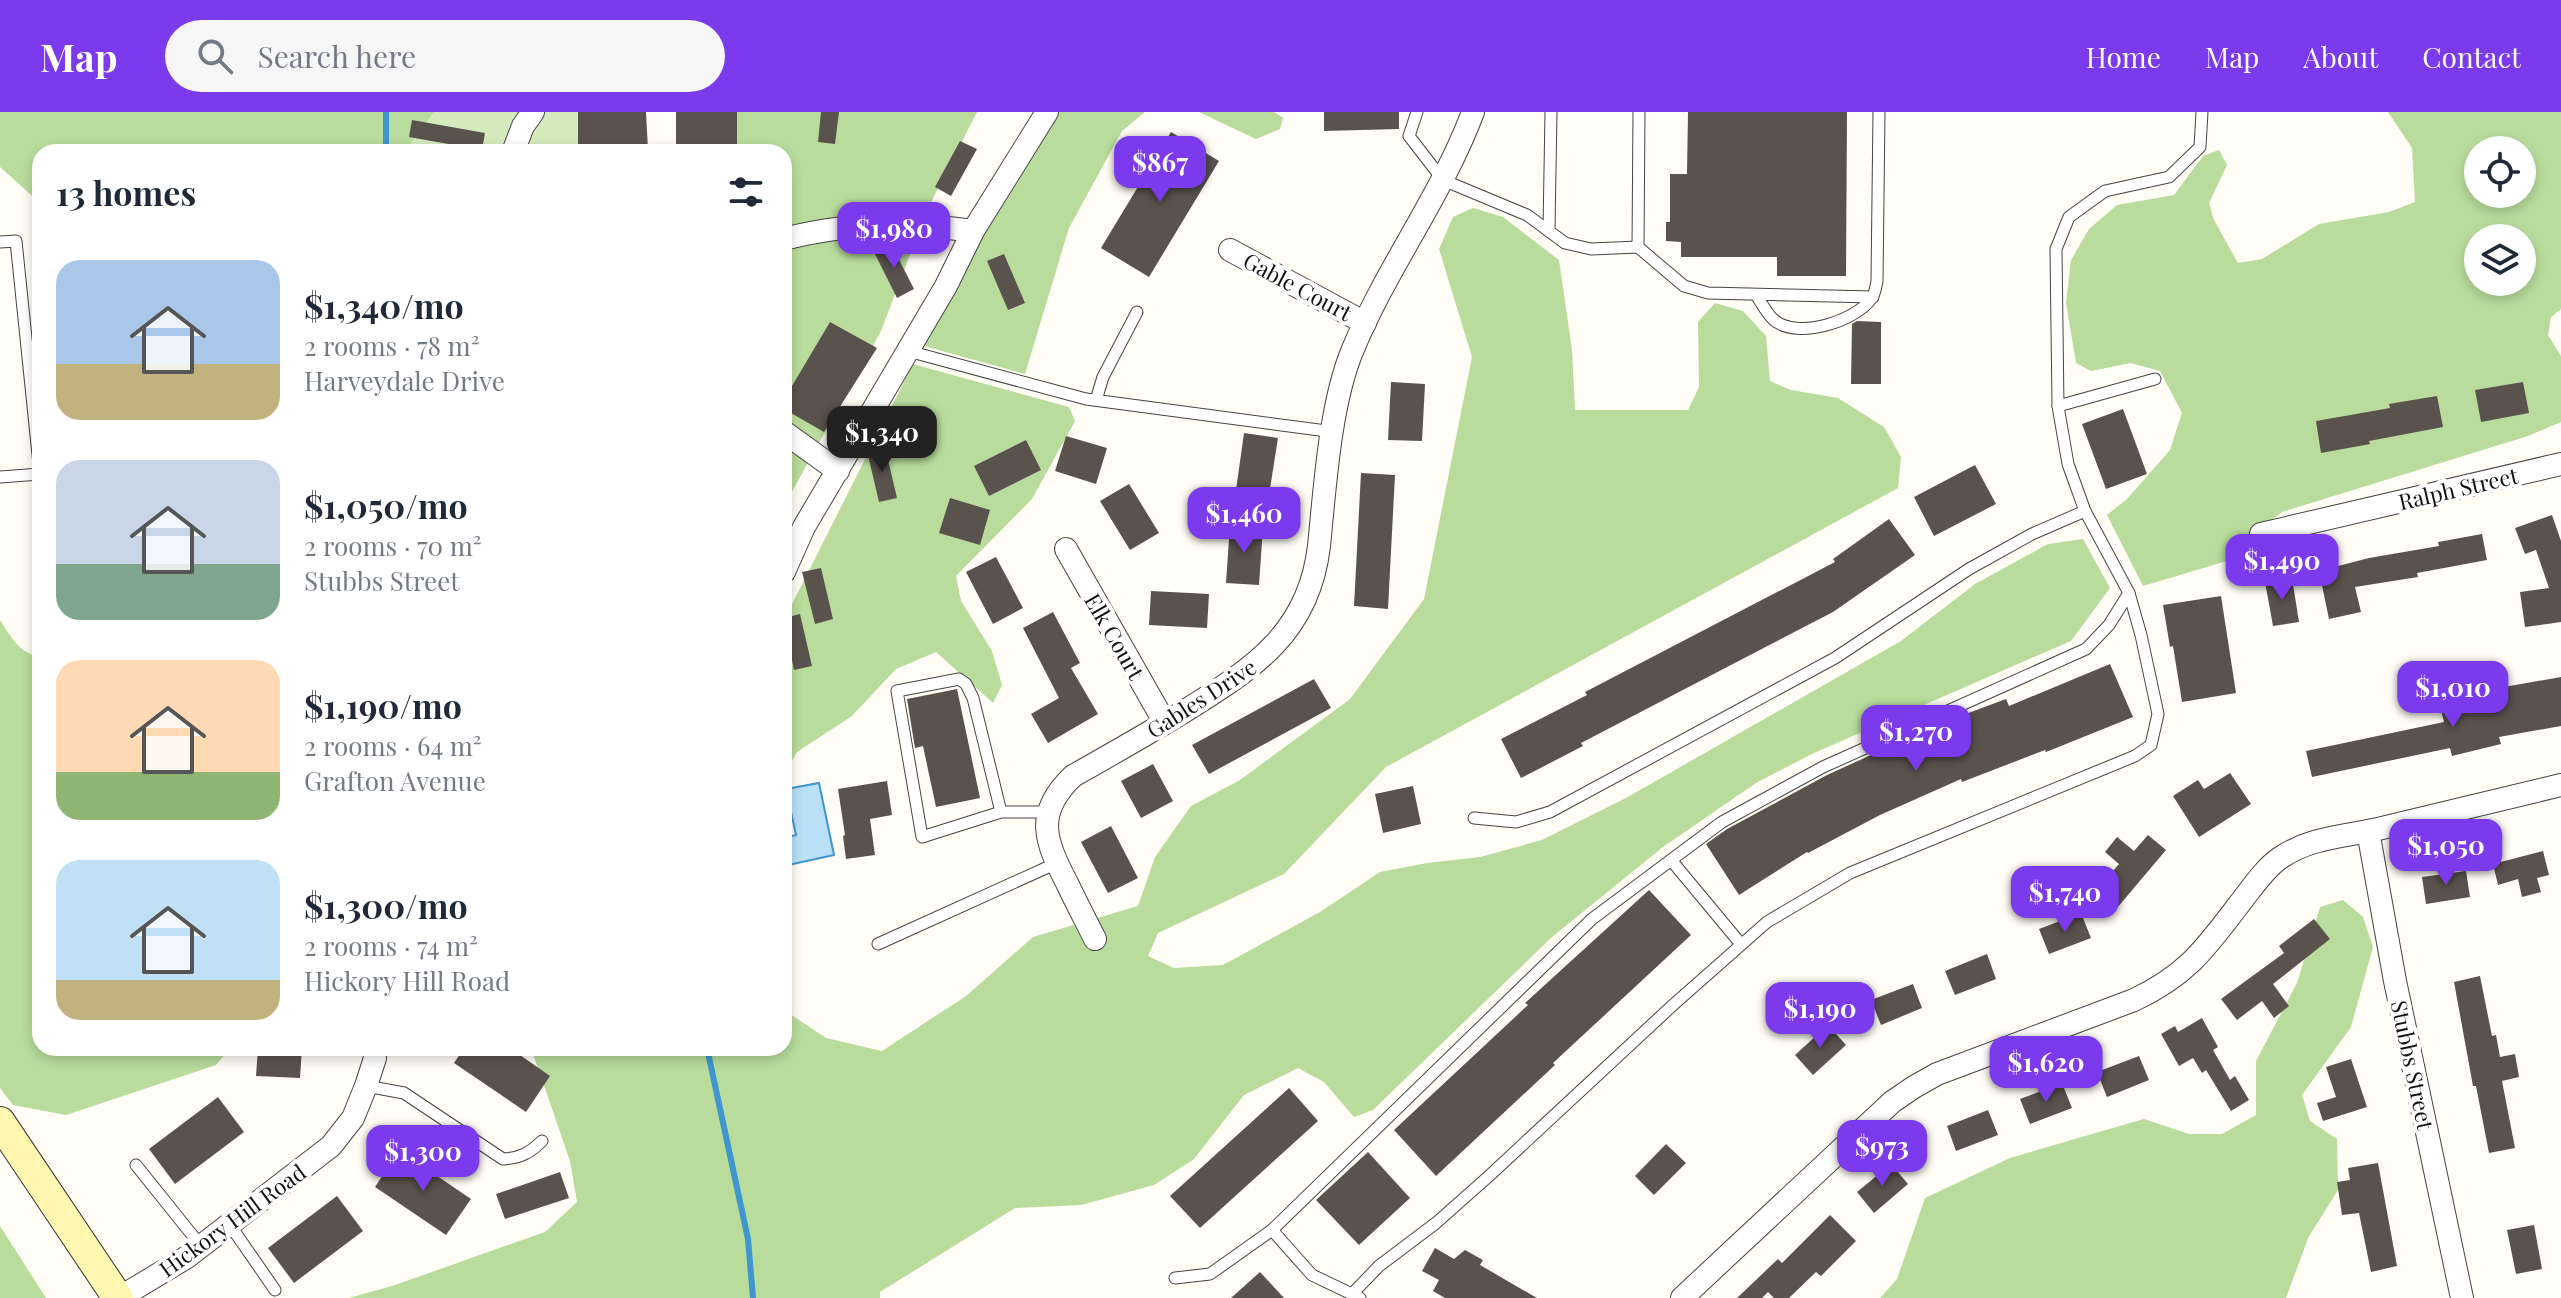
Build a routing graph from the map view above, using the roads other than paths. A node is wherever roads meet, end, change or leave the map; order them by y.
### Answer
1 (533, 112) edge
2 (1047, 112) edge
3 (1417, 112) edge
4 (1473, 112) edge
5 (1551, 112) edge
6 (1639, 112) edge
7 (1879, 112) edge
8 (2202, 112) edge
9 (516, 144) edge
10 (1443, 180) junction
11 (1549, 229) junction
12 (973, 231) junction
13 (792, 237) edge
14 (0, 242) edge
15 (1638, 247) junction
16 (1230, 250) dead end
17 (1756, 295) junction
18 (1873, 297) junction
19 (1137, 312) dead end
20 (1365, 323) junction
21 (908, 351) junction
22 (2155, 379) dead end
23 (32, 396) edge
24 (1096, 400) junction
25 (2058, 406) junction
26 (1334, 432) junction
27 (792, 438) edge
28 (2561, 464) edge
29 (838, 471) junction
30 (32, 475) edge
31 (0, 477) edge
32 (2085, 511) junction
33 (2261, 534) dead end
34 (1066, 549) dead end
35 (792, 554) edge
36 (2129, 593) junction
37 (1165, 723) junction
38 (2561, 785) edge
39 (1001, 812) junction
40 (1048, 812) junction
41 (1474, 818) dead end
42 (2368, 831) junction
43 (1671, 860) junction
44 (1057, 863) junction
45 (1095, 939) dead end
46 (1740, 943) junction
47 (878, 944) dead end
48 (375, 1056) edge
49 (366, 1086) junction
50 (0, 1122) edge
51 (542, 1141) dead end
52 (136, 1165) dead end
53 (230, 1225) junction
54 (1272, 1230) junction
55 (201, 1246) junction
56 (1175, 1278) dead end
57 (275, 1290) dead end
58 (1356, 1296) edge
59 (119, 1298) edge
60 (1682, 1298) edge
61 (2462, 1298) edge

1 - 9 street
2 - 12 street
3 - 10 lane
4 - 10 street, Gables Drive
5 - 11 lane
6 - 15 lane
7 - 18 lane
8 - 25 lane
10 - 11 lane
10 - 20 street, Gables Drive
11 - 15 lane
12 - 13 street
12 - 21 street
14 - 23 lane
15 - 17 lane
16 - 20 street, Gable Court
17 - 18 lane
17 - 18 lane
19 - 24 lane
20 - 26 street, Gables Drive
21 - 24 lane
21 - 29 street
22 - 25 lane
24 - 26 lane
25 - 32 lane
26 - 37 street, Gables Drive
27 - 29 street
28 - 33 street, Ralph Street
29 - 35 street
30 - 31 lane
32 - 36 lane
32 - 41 lane
34 - 37 street, Elk Court
36 - 43 lane
36 - 46 lane
37 - 40 street, Gables Drive
38 - 42 street
39 - 39 lane
39 - 40 lane
40 - 44 street
42 - 60 street
42 - 61 street, Stubbs Street
43 - 46 lane
43 - 54 lane
44 - 45 street
44 - 47 lane
46 - 58 lane
48 - 49 street, Hickory Hill Road
49 - 51 lane
49 - 53 street, Hickory Hill Road
50 - 59 main road
52 - 55 lane
53 - 55 street, Hickory Hill Road
53 - 57 lane
54 - 56 lane
54 - 58 lane
55 - 59 street, Hickory Hill Road

